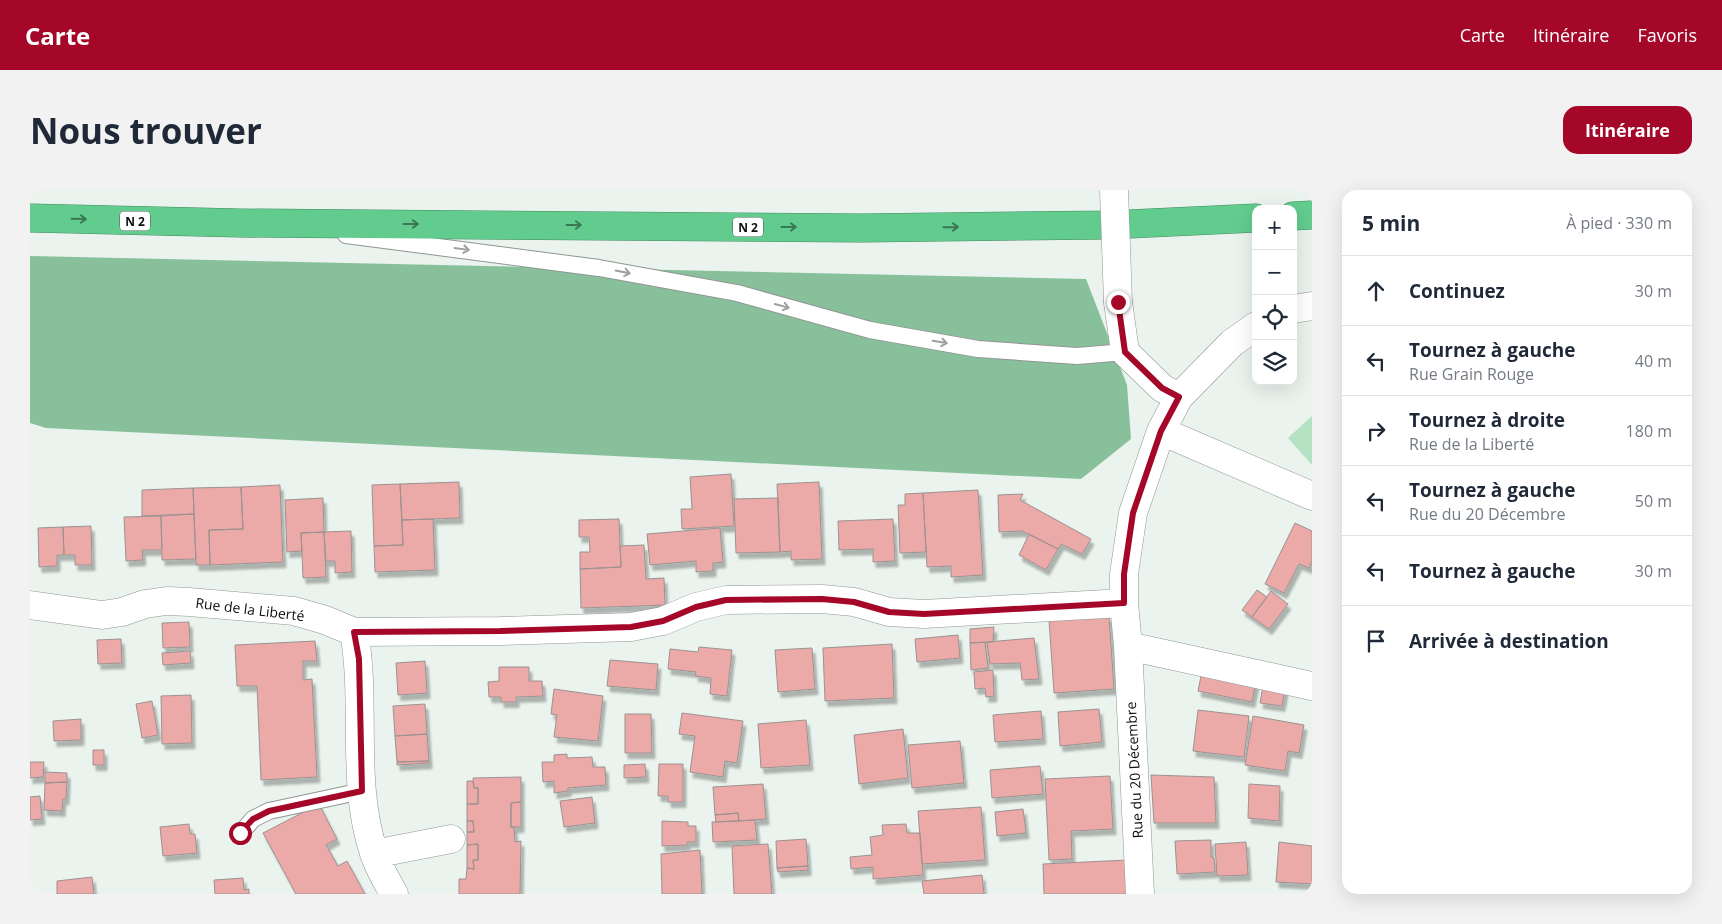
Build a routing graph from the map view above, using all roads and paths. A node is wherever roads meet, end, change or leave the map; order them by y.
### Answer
1 (1114, 190) edge
2 (1312, 215) edge
3 (1297, 216) edge
4 (30, 218) edge
5 (1252, 218) edge
6 (240, 223) junction
7 (1312, 306) edge
8 (1297, 308) edge
9 (1252, 329) edge
10 (1125, 352) junction
11 (1179, 397) junction
12 (1161, 431) junction
13 (1312, 496) edge
14 (1124, 603) junction
15 (30, 605) edge
16 (354, 632) junction
17 (1128, 646) junction
18 (1312, 686) edge
19 (362, 791) junction
20 (240, 833) dead end
21 (451, 839) dead end
22 (374, 854) junction
23 (394, 894) edge
24 (1140, 894) edge

1 - 10 street, bridge
2 - 3 highway
4 -> 6 highway, N 2
6 -> 5 highway, N 2
6 -> 10 lane
7 - 8 street
9 - 11 street, Rue du 20 Décembre
10 - 11 street
11 - 12 street, Rue du 20 Décembre
12 - 13 street
12 - 14 street, Rue du 20 Décembre
14 - 16 street, Rue de la Liberté
14 - 17 street, Rue du 20 Décembre
15 - 16 street, Rue de la Liberté
16 - 19 street
17 - 18 street
17 - 24 street, Rue du 20 Décembre
19 - 20 lane
19 - 22 street
21 - 22 street
22 - 23 street

